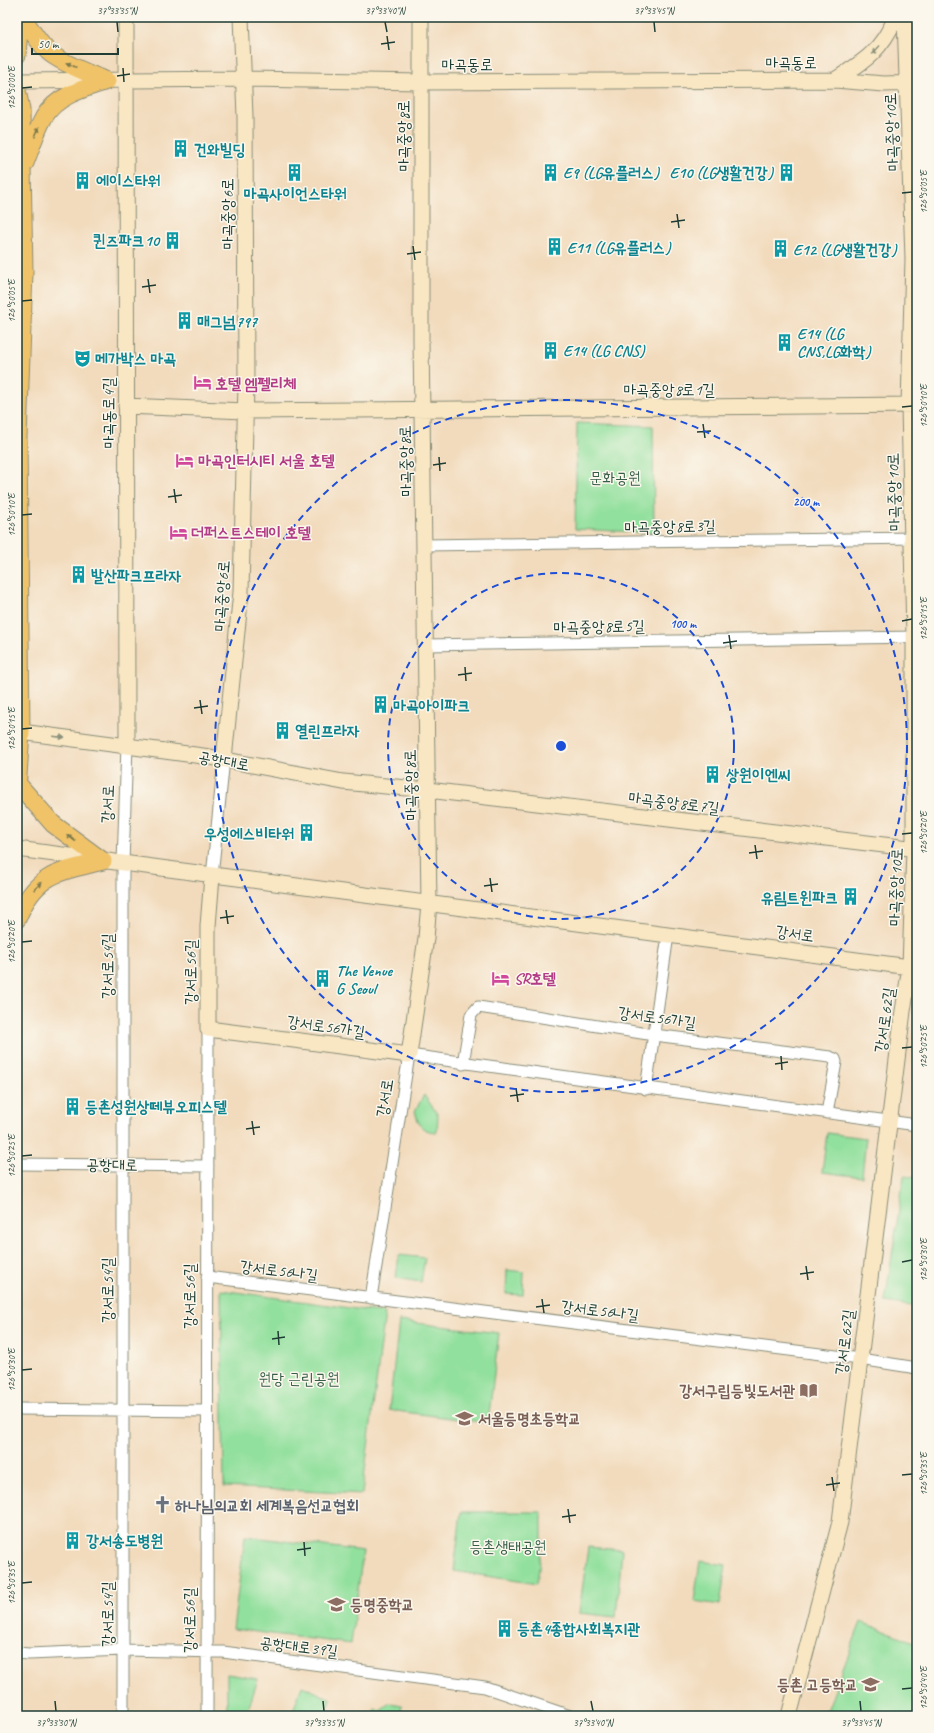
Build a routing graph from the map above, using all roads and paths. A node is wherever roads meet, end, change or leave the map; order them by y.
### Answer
1 (21, 17) edge
2 (126, 17) edge
3 (241, 17) edge
4 (421, 17) edge
5 (896, 17) edge
6 (905, 17) edge
7 (17, 55) edge
8 (243, 79) junction
9 (835, 80) junction
10 (17, 81) edge
11 (107, 81) junction
12 (125, 81) junction
13 (420, 82) junction
14 (912, 83) edge
15 (17, 90) edge
16 (22, 168) junction
17 (913, 405) edge
18 (126, 406) junction
19 (422, 409) junction
20 (245, 411) junction
21 (914, 538) edge
22 (424, 545) junction
23 (915, 637) edge
24 (425, 645) junction
25 (20, 732) junction
26 (127, 745) junction
27 (224, 759) junction
28 (17, 787) edge
29 (428, 790) junction
30 (17, 849) edge
31 (916, 849) edge
32 (103, 861) junction
33 (123, 864) junction
34 (212, 876) junction
35 (429, 904) junction
36 (17, 919) edge
37 (668, 935) junction
38 (913, 967) edge
39 (208, 1029) junction
40 (654, 1035) junction
41 (409, 1055) junction
42 (463, 1064) junction
43 (646, 1088) junction
44 (827, 1113) junction
45 (889, 1122) junction
46 (917, 1125) edge
47 (17, 1164) edge
48 (123, 1164) junction
49 (208, 1166) junction
50 (207, 1278) junction
51 (371, 1298) junction
52 (860, 1359) junction
53 (917, 1368) edge
54 (17, 1409) edge
55 (123, 1410) junction
56 (207, 1411) junction
57 (123, 1650) junction
58 (207, 1652) junction
59 (17, 1653) edge
60 (123, 1716) edge
61 (207, 1716) edge
62 (570, 1716) edge
63 (789, 1716) edge

1 - 7 main road
11 -> 1 main road
2 - 12 street, 마곡동로4길
3 - 8 street, 마곡중앙6로
4 - 13 street, 마곡중앙8로
5 -> 9 street
6 - 14 street, 마곡중앙10로
8 - 12 street, 마곡동로
8 - 13 street, 마곡동로
8 - 20 street, 마곡중앙6로
9 - 13 street, 마곡동로
9 - 14 street, 마곡동로
10 - 11 street, 마곡동로
11 - 12 street, 마곡동로
16 -> 11 main road
12 - 18 street, 마곡동로4길
13 - 19 street, 마곡중앙8로
14 - 17 street, 마곡중앙10로
15 - 16 main road
16 - 25 main road
17 - 19 street, 마곡중앙8로1길
17 - 21 street, 마곡중앙10로
18 - 20 street
18 - 26 street, 마곡동로4길
19 - 20 street
19 - 22 street, 마곡중앙8로
20 - 27 street, 마곡중앙6로
21 - 22 street, 마곡중앙8로3길
21 - 23 street, 마곡중앙10로
22 - 24 street, 마곡중앙8로
23 - 24 street, 마곡중앙8로5길
23 - 31 street, 마곡중앙10로
24 - 29 street, 마곡중앙8로
25 -> 26 street, 공항대로
25 - 28 main road
26 - 27 street, 공항대로
26 - 33 street, 강서로
27 - 29 street, 공항대로
27 - 34 street
32 -> 28 main road
29 - 31 street, 마곡중앙8로7길
29 - 35 street, 마곡중앙8로
30 - 32 street, 강서로
31 - 38 street, 마곡중앙10로
32 - 33 street, 강서로
36 -> 32 main road
33 - 34 street, 강서로
33 - 48 street, 강서로54길
34 - 35 street, 강서로
34 - 39 street, 강서로56길
35 - 37 street, 강서로
35 - 41 street, 강서로
37 - 38 street, 강서로
37 - 40 street
38 - 45 street, 강서로62길
39 - 41 street, 강서로56가길
39 - 49 street, 강서로56길
40 - 42 street, 강서로56가길
40 - 43 street
40 - 44 street, 강서로56가길
41 - 42 street, 강서로56가길
41 - 51 street, 강서로
42 - 43 street, 강서로56가길
43 - 44 street, 강서로56가길
44 - 45 street, 강서로56가길
45 - 46 street, 강서로56가길
45 - 52 street, 강서로62길
47 - 48 street, 공항대로
48 - 49 street, 공항대로
48 - 55 street, 강서로54길
49 - 50 street, 강서로56길
50 - 51 street, 강서로56나길
50 - 56 street, 강서로56길
51 - 52 street, 강서로56나길
52 - 53 street, 강서로56나길
52 - 63 street, 강서로62길
54 - 55 street
55 - 56 street
55 - 57 street, 강서로54길
56 - 58 street, 강서로56길
57 - 58 street, 공항대로39길
57 - 59 street, 공항대로39길
57 - 60 street, 강서로54길
58 - 61 street, 강서로56길
58 - 62 street, 공항대로39길

